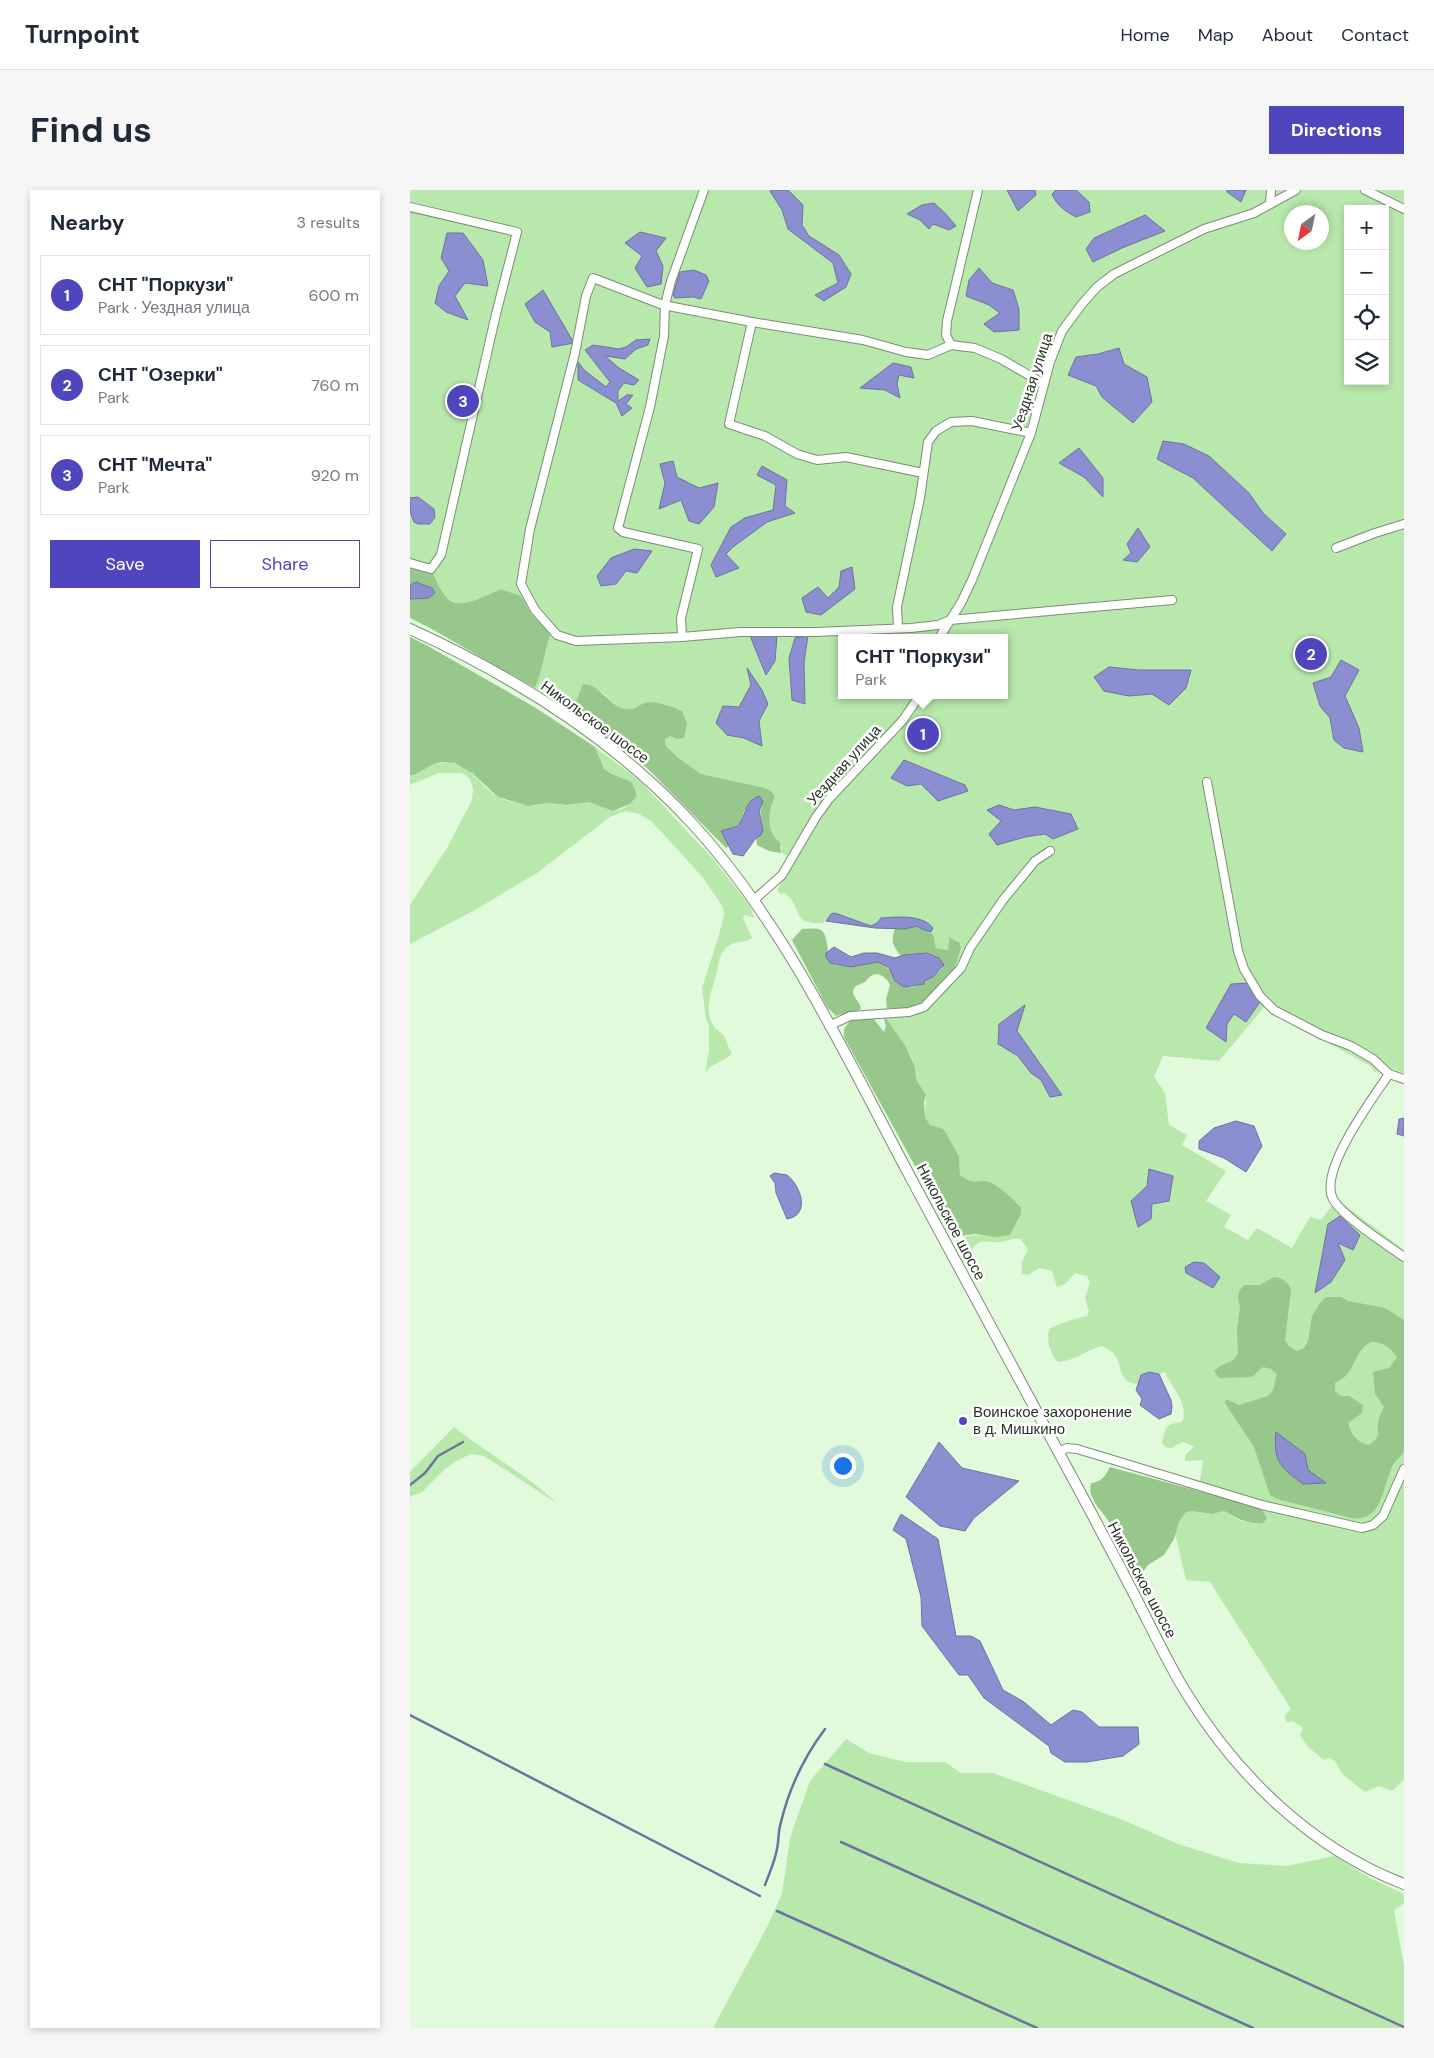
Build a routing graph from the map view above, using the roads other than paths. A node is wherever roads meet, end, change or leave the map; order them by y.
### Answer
1 (704, 190) edge
2 (978, 190) edge
3 (1270, 190) edge
4 (1365, 190) edge
5 (1295, 191) edge
6 (1270, 204) junction
7 (410, 207) edge
8 (1404, 208) edge
9 (665, 305) junction
10 (752, 322) junction
11 (951, 345) junction
12 (1044, 384) junction
13 (1031, 433) junction
14 (923, 473) junction
15 (1404, 524) edge
16 (1336, 548) dead end
17 (410, 563) edge
18 (1172, 600) dead end
19 (950, 620) junction
20 (898, 628) junction
21 (410, 629) edge
22 (941, 634) edge
23 (682, 637) junction
24 (917, 699) edge
25 (1207, 782) dead end
26 (1050, 850) dead end
27 (754, 900) junction
28 (829, 1026) junction
29 (1389, 1074) junction
30 (1404, 1079) edge
31 (1404, 1257) edge
32 (1058, 1452) junction
33 (1404, 1469) edge
34 (1404, 1884) edge

1 - 9 street
2 - 11 street
3 - 6 street
4 - 8 street
5 - 6 street, Уездная улица
6 - 12 street, Уездная улица
7 - 17 street
9 - 10 street
9 - 23 street
9 - 23 street
10 - 11 street
10 - 14 street
11 - 12 street
12 - 13 street, Уездная улица
13 - 14 street
13 - 19 street, Уездная улица
14 - 20 street
15 - 16 street
18 - 19 street
19 - 20 street
19 - 22 street, Уездная улица
20 - 23 street
21 - 27 main road, Никольское шоссе
24 - 27 street, Уездная улица
25 - 29 street
26 - 28 street
27 - 28 main road, Никольское шоссе
28 - 32 main road, Никольское шоссе
29 - 30 street
29 - 31 street
32 - 33 street
32 - 34 main road, Никольское шоссе

